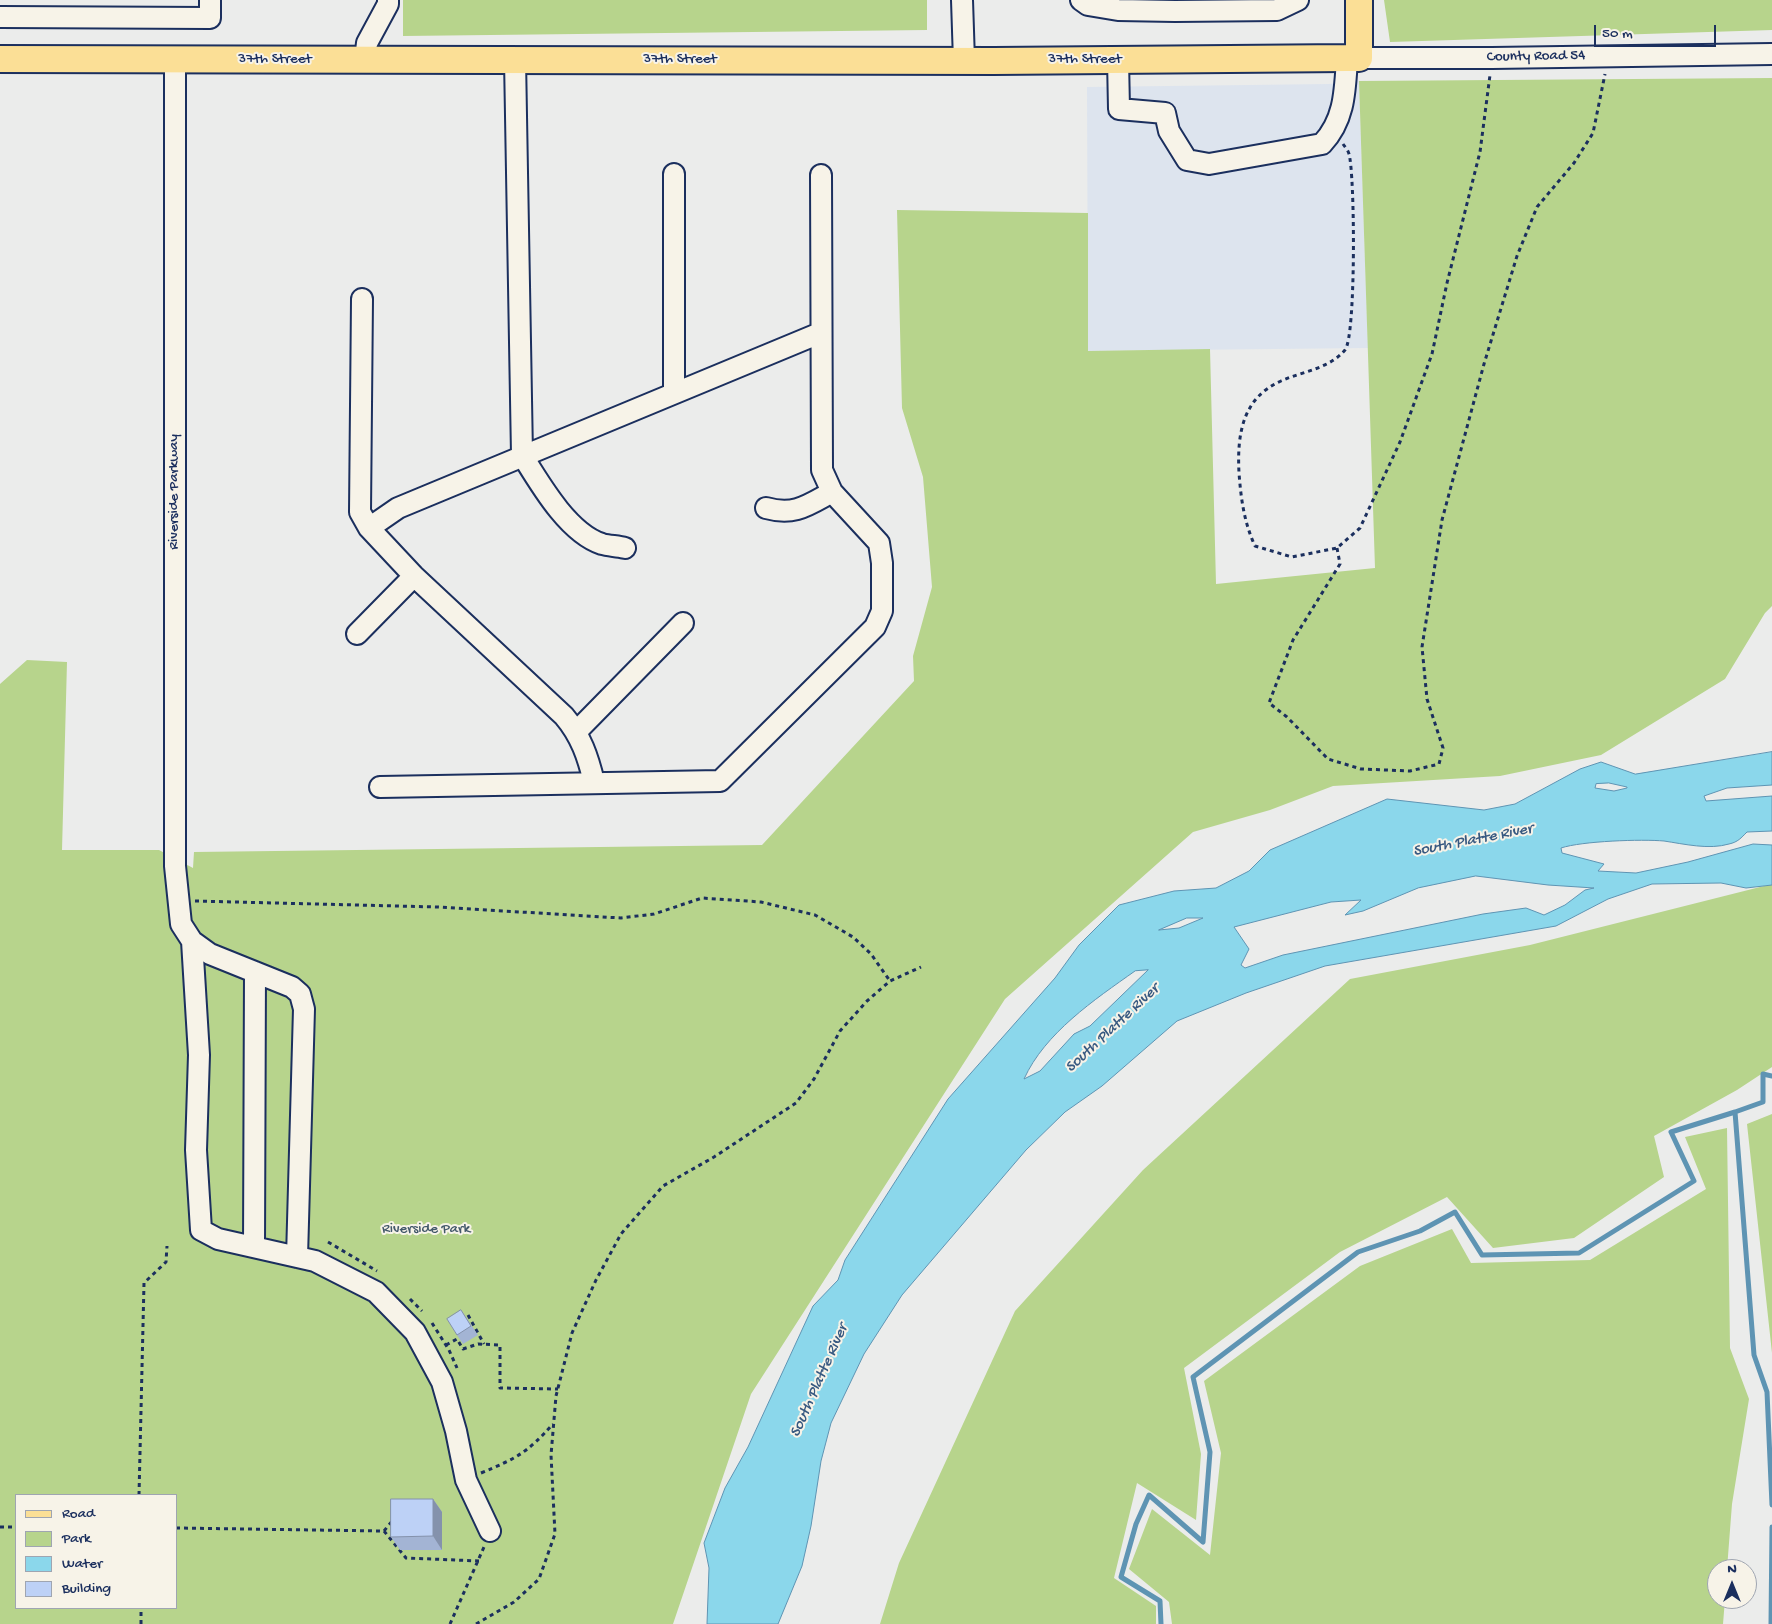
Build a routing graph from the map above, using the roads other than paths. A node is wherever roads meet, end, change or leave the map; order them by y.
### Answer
1 (210, 0) edge
2 (388, 0) edge
3 (962, 0) edge
4 (1080, 0) edge
5 (1298, 0) edge
6 (1359, 0) edge
7 (60, 8) edge
8 (0, 16) edge
9 (1772, 54) edge
10 (1353, 58) junction
11 (515, 59) junction
12 (1118, 59) junction
13 (0, 60) edge
14 (175, 60) junction
15 (365, 60) junction
16 (964, 60) junction
17 (674, 174) dead end
18 (821, 175) dead end
19 (362, 298) dead end
20 (820, 333) junction
21 (674, 392) junction
22 (522, 455) junction
23 (832, 492) junction
24 (766, 508) dead end
25 (369, 528) junction
26 (625, 548) dead end
27 (414, 576) junction
28 (683, 623) dead end
29 (356, 634) dead end
30 (577, 731) junction
31 (594, 782) junction
32 (380, 787) dead end
33 (192, 941) junction
34 (255, 972) junction
35 (254, 1247) junction
36 (297, 1257) junction
37 (490, 1531) road end

1 - 7 street
2 - 15 street
3 - 16 street
4 - 5 street
6 - 10 main road
7 - 8 street
9 - 10 street, County Road 54
10 - 12 main road, 37th Street
10 - 12 street
11 - 15 main road, 37th Street
11 - 16 main road, 37th Street
11 - 22 street
12 - 16 main road, 37th Street
13 - 14 main road, 37th Street
14 - 15 main road, 37th Street
14 - 33 street, Riverside Parkway
17 - 21 street
18 - 20 street
19 - 25 street
20 - 21 street
20 - 23 street
21 - 22 street
22 - 25 street
22 - 26 street
23 - 24 street
23 - 31 street
25 - 27 street
27 - 29 street
27 - 30 street
28 - 30 street
30 - 31 street
31 - 32 street
33 - 34 street
33 - 35 street
34 - 35 street
34 - 36 street
35 - 36 street
36 - 37 street

